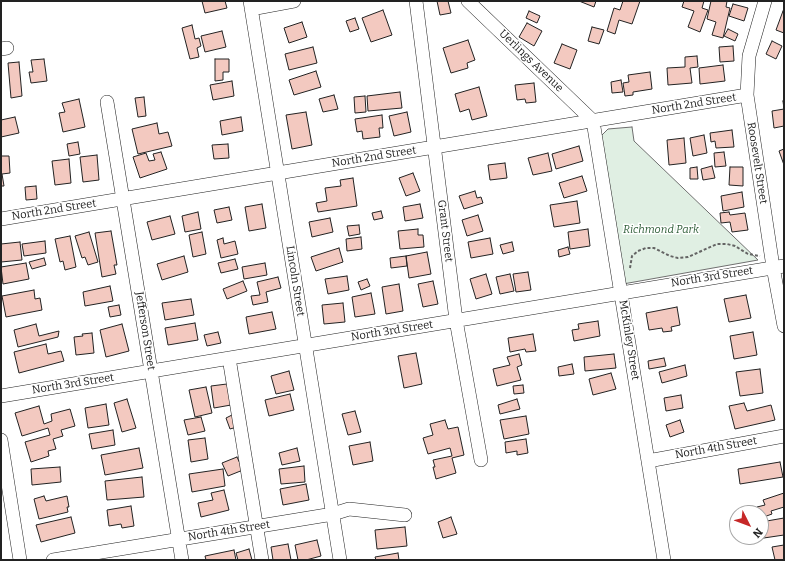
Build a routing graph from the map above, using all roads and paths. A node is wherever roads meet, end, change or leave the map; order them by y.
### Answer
1 (294, 1) edge
2 (416, 1) edge
3 (468, 1) edge
4 (765, 1) edge
5 (250, 5) edge
6 (747, 95) junction
7 (107, 102) dead end
8 (593, 121) junction
9 (434, 147) junction
10 (278, 173) junction
11 (123, 199) junction
12 (1, 219) edge
13 (776, 263) edge
14 (630, 270) dead end
15 (621, 293) junction
16 (456, 320) junction
17 (784, 326) edge
18 (305, 345) junction
19 (229, 358) junction
20 (151, 371) junction
21 (1, 396) edge
22 (784, 436) edge
23 (1, 440) edge
24 (481, 460) dead end
25 (648, 461) junction
26 (333, 514) junction
27 (405, 515) dead end
28 (256, 526) junction
29 (178, 539) junction
30 (20, 560) edge
31 (53, 560) edge
32 (182, 560) edge
33 (262, 560) edge
34 (340, 560) edge
35 (664, 560) edge

1 - 5 street
2 - 9 street, Grant Street
3 - 8 street, Uerlings Avenue
4 - 6 street, Roosevelt Street
5 - 10 street, Lincoln Street
6 - 8 street, North 2nd Street
6 - 13 street, Roosevelt Street
7 - 11 street, Jefferson Street
8 - 9 street, North 2nd Street
8 - 15 street, McKinley Street
9 - 10 street, North 2nd Street
9 - 16 street, Grant Street
10 - 11 street, North 2nd Street
10 - 18 street, Lincoln Street
11 - 12 street, North 2nd Street
11 - 20 street, Jefferson Street
13 - 14 path
13 - 15 street, North 3rd Street
13 - 17 street, Roosevelt Street
15 - 16 street, North 3rd Street
15 - 25 street, McKinley Street
16 - 18 street, North 3rd Street
16 - 24 street, Grant Street
18 - 19 street, North 3rd Street
18 - 26 street, Lincoln Street
19 - 20 street, North 3rd Street
19 - 28 street
20 - 21 street, North 3rd Street
20 - 29 street, Jefferson Street
22 - 25 street, North 4th Street
23 - 30 street
25 - 35 street, McKinley Street
26 - 27 street, North 4th Street
26 - 28 street, North 4th Street
26 - 34 street, Lincoln Street
28 - 29 street, North 4th Street
28 - 33 street
29 - 31 street, North 4th Street
29 - 32 street, Jefferson Street

